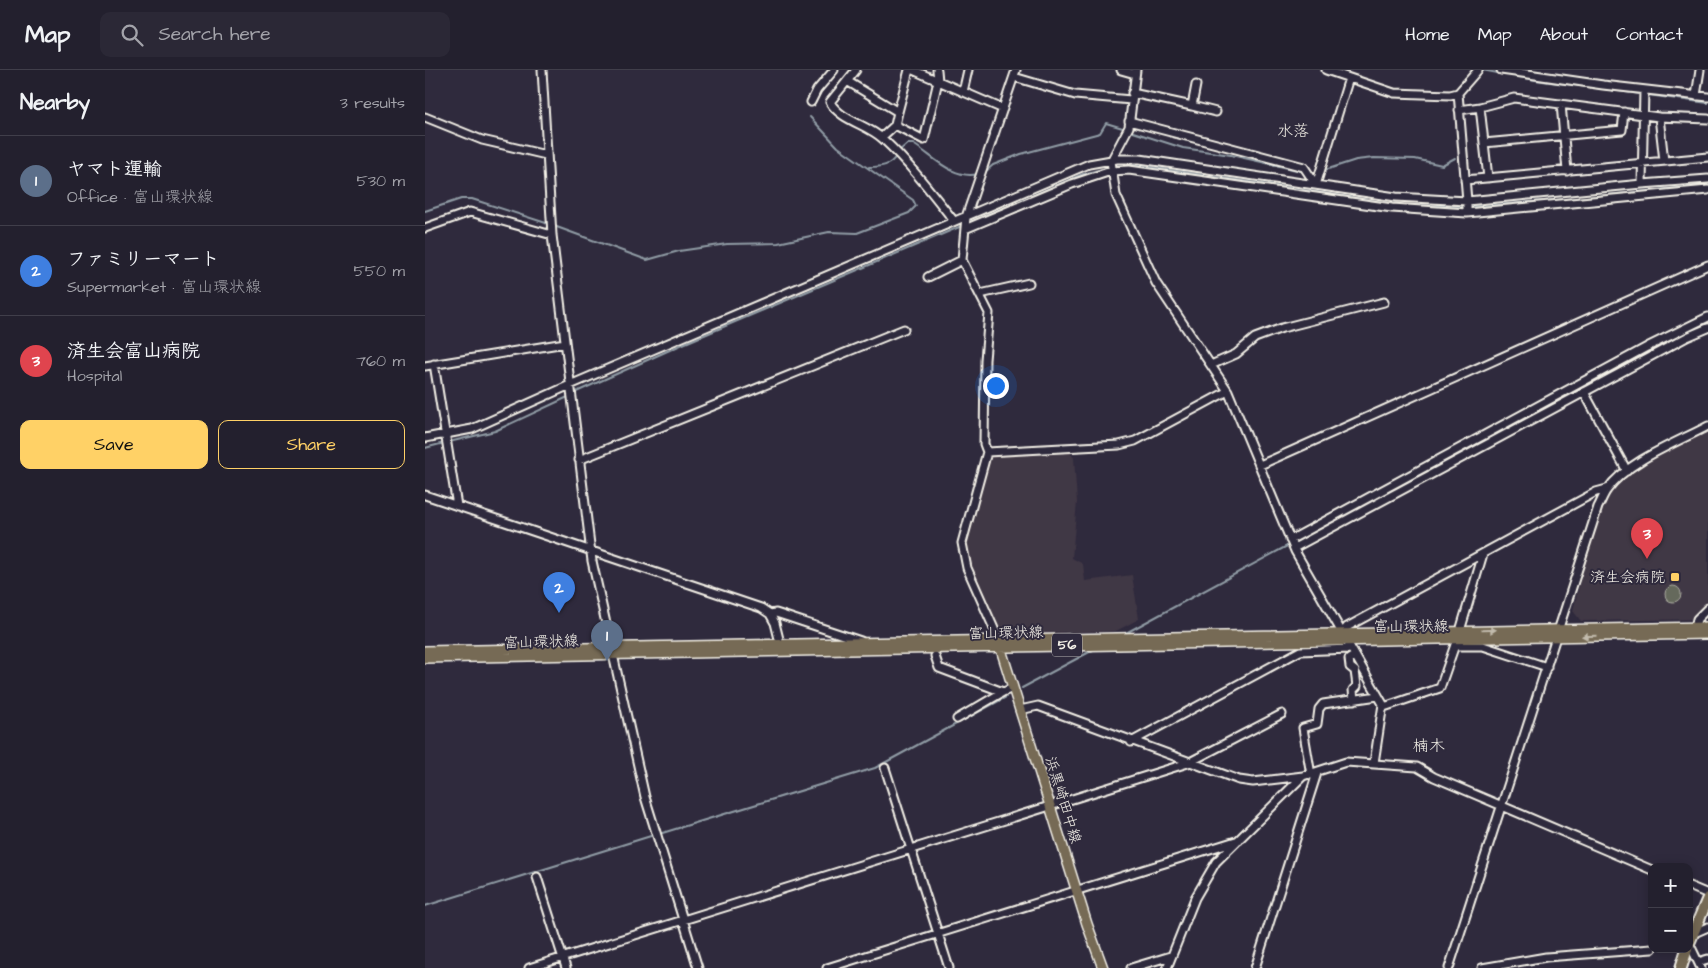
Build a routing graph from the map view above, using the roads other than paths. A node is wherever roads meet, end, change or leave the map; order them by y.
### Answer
1 (542, 70) edge
2 (834, 70) edge
3 (856, 70) edge
4 (911, 70) edge
5 (937, 70) edge
6 (968, 70) edge
7 (1121, 70) edge
8 (1326, 70) edge
9 (1501, 70) edge
10 (1700, 70) edge
11 (1477, 71) edge
12 (1136, 72) edge
13 (1015, 74) edge
14 (1349, 78) junction
15 (938, 81) junction
16 (847, 82) junction
17 (1195, 84) dead end
18 (1644, 90) junction
19 (963, 92) junction
20 (1458, 93) junction
21 (1696, 96) junction
22 (1131, 97) junction
23 (1708, 98) edge
24 (811, 102) dead end
25 (1561, 104) junction
26 (1192, 106) junction
27 (1481, 108) junction
28 (1003, 109) junction
29 (1459, 110) junction
30 (898, 112) junction
31 (1216, 112) dead end
32 (1624, 112) junction
33 (1643, 115) junction
34 (425, 117) edge
35 (1659, 117) junction
36 (1708, 119) edge
37 (1129, 121) junction
38 (895, 125) junction
39 (1564, 135) junction
40 (882, 137) junction
41 (1484, 143) junction
42 (546, 155) junction
43 (1708, 157) edge
44 (1111, 161) junction
45 (1664, 161) junction
46 (1643, 163) junction
47 (1111, 171) junction
48 (1567, 171) junction
49 (1487, 178) junction
50 (1708, 179) edge
51 (1465, 180) junction
52 (1642, 184) junction
53 (1316, 185) junction
54 (1708, 190) edge
55 (1467, 201) junction
56 (1467, 213) junction
57 (967, 217) junction
58 (954, 221) junction
59 (425, 228) edge
60 (965, 229) junction
61 (552, 235) junction
62 (963, 260) junction
63 (1708, 265) edge
64 (928, 277) dead end
65 (1029, 283) dead end
66 (980, 294) junction
67 (1384, 302) dead end
68 (1708, 317) edge
69 (1708, 328) edge
70 (904, 329) dead end
71 (565, 343) junction
72 (434, 364) junction
73 (1211, 365) junction
74 (425, 366) edge
75 (570, 386) junction
76 (1228, 391) junction
77 (1584, 392) junction
78 (1708, 426) edge
79 (1493, 430) junction
80 (445, 434) junction
81 (425, 438) edge
82 (1498, 439) junction
83 (987, 452) junction
84 (579, 460) junction
85 (1260, 465) junction
86 (1627, 471) junction
87 (1607, 489) junction
88 (425, 495) edge
89 (457, 506) junction
90 (1290, 540) junction
91 (1294, 548) junction
92 (590, 550) junction
93 (1483, 554) junction
94 (1708, 608) edge
95 (770, 614) junction
96 (1708, 626) edge
97 (1694, 630) junction
98 (1559, 632) junction
99 (1708, 634) edge
100 (1343, 637) junction
101 (1457, 638) junction
102 (863, 642) junction
103 (780, 643) junction
104 (1000, 643) junction
105 (611, 650) junction
106 (425, 651) edge
107 (1352, 652) junction
108 (935, 656) dead end
109 (425, 658) edge
110 (1547, 667) junction
111 (1013, 688) junction
112 (1003, 692) junction
113 (1378, 696) junction
114 (1354, 700) junction
115 (1385, 707) junction
116 (1020, 710) junction
117 (1282, 714) dead end
118 (957, 718) dead end
119 (1131, 742) junction
120 (1188, 762) junction
121 (1374, 763) junction
122 (885, 768) dead end
123 (1310, 775) junction
124 (1501, 805) junction
125 (1050, 806) junction
126 (1239, 840) junction
127 (910, 849) junction
128 (1648, 868) edge
129 (537, 877) dead end
130 (1693, 888) edge
131 (1076, 890) junction
132 (1708, 894) edge
133 (1708, 898) edge
134 (682, 919) junction
135 (1708, 927) edge
136 (1693, 932) edge
137 (938, 934) junction
138 (1693, 937) edge
139 (1693, 948) edge
140 (1648, 949) edge
141 (1686, 953) edge
142 (1171, 956) junction
143 (563, 958) junction
144 (1708, 958) edge
145 (1699, 965) edge
146 (529, 968) edge
147 (565, 968) edge
148 (697, 968) edge
149 (827, 968) edge
150 (949, 968) edge
151 (1103, 968) edge
152 (1131, 968) edge
153 (1167, 968) edge
154 (1255, 968) edge
155 (1449, 968) edge
156 (1483, 968) edge
157 (1681, 968) edge

1 - 42 street
2 - 24 street
3 - 16 street
4 - 15 street
4 - 30 street
5 - 15 street
6 - 19 street
7 - 12 street
8 - 14 street
9 - 18 street
10 - 21 street
11 - 20 street
12 - 22 street
13 - 22 street
13 - 28 street
14 - 20 street
14 - 53 street
15 - 19 street
15 - 38 street
16 - 30 street
16 - 40 street
17 - 26 street
18 - 21 street
18 - 33 street
19 - 28 street
20 - 29 street
21 - 23 street
22 - 26 street
22 - 37 street
25 - 27 street
25 - 32 street
25 - 39 street
26 - 31 street
27 - 29 street
27 - 41 street
28 - 57 street
29 - 51 street
30 - 38 street
32 - 33 street
32 - 39 street
33 - 35 street
33 - 46 street
34 - 42 street
35 - 36 street
35 - 45 street
37 - 44 street
37 - 53 street
38 - 40 street
39 - 41 street
39 - 48 street
40 - 58 street
41 - 49 street
42 - 61 street
43 - 45 street
44 - 47 street
44 - 53 street
44 - 57 street
45 - 46 street
46 - 48 street
46 - 52 street
47 - 56 street
47 - 60 street
47 - 73 street
48 - 49 street
49 - 51 street
50 - 52 street
51 - 55 street
52 - 55 street
53 - 55 street
54 - 56 street
55 - 56 street
57 - 58 street
57 - 60 street
58 - 75 street
59 - 61 street
60 - 62 street
61 - 71 street
62 - 64 street
62 - 66 street
63 - 85 street
65 - 66 street
66 - 83 street
67 - 73 street
68 - 79 street
69 - 77 street
70 - 84 street
71 - 72 street
71 - 75 street
72 - 74 street
72 - 80 street
73 - 76 street
75 - 80 street
75 - 84 street
76 - 83 street
76 - 85 street
77 - 82 street
77 - 86 street
78 - 86 street
79 - 82 street
79 - 90 street
80 - 81 street
80 - 89 street
82 - 91 street
83 - 104 street
84 - 92 street
85 - 90 street
86 - 87 street
87 - 93 street
87 - 98 street
88 - 89 street
89 - 92 street
90 - 91 street
91 - 100 street
92 - 95 street
92 - 105 street
93 - 100 street
93 - 101 street
94 - 97 street
95 - 102 street
95 - 103 street
96 - 97 main road, 富山環状線 / 56
97 - 98 main road, 富山環状線 / 56
97 - 99 main road, 富山環状線 / 56
98 - 101 main road, 富山環状線 / 56
98 - 110 street
100 - 101 main road, 富山環状線 / 56
100 - 104 main road, 富山環状線 / 56
100 - 107 street
101 - 110 street
101 - 115 street
102 - 103 main road, 富山環状線 / 56
102 - 104 main road, 富山環状線 / 56
103 - 105 main road, 富山環状線 / 56
104 - 105 main road, 富山環状線 / 56
104 - 111 main road, 浜黒崎田中線
105 - 106 main road, 富山環状線 / 56
105 - 109 main road, 富山環状線 / 56
105 - 134 street
107 - 113 street
107 - 114 street
107 - 119 street
108 - 112 street
110 - 124 street
111 - 112 street
111 - 116 main road, 浜黒崎田中線
112 - 118 street
113 - 114 street
113 - 115 street
114 - 123 street
115 - 121 street
116 - 119 street
116 - 125 main road, 浜黒崎田中線
117 - 120 street
119 - 120 street
120 - 123 street
120 - 125 street
121 - 123 street
121 - 124 street
122 - 127 street
123 - 126 street
123 - 154 street
124 - 128 street
124 - 155 street
125 - 127 street
125 - 131 main road, 浜黒崎田中線
126 - 131 street
126 - 142 street
127 - 134 street
127 - 137 street
129 - 143 street
130 - 132 street
131 - 137 street
131 - 151 main road, 浜黒崎田中線
133 - 136 highway
134 - 143 street
134 - 148 street
135 - 138 street
137 - 149 street
137 - 150 street
139 - 145 street
140 - 156 street
141 - 157 highway
142 - 152 street
142 - 153 street
143 - 146 street
143 - 147 street
144 - 145 street

